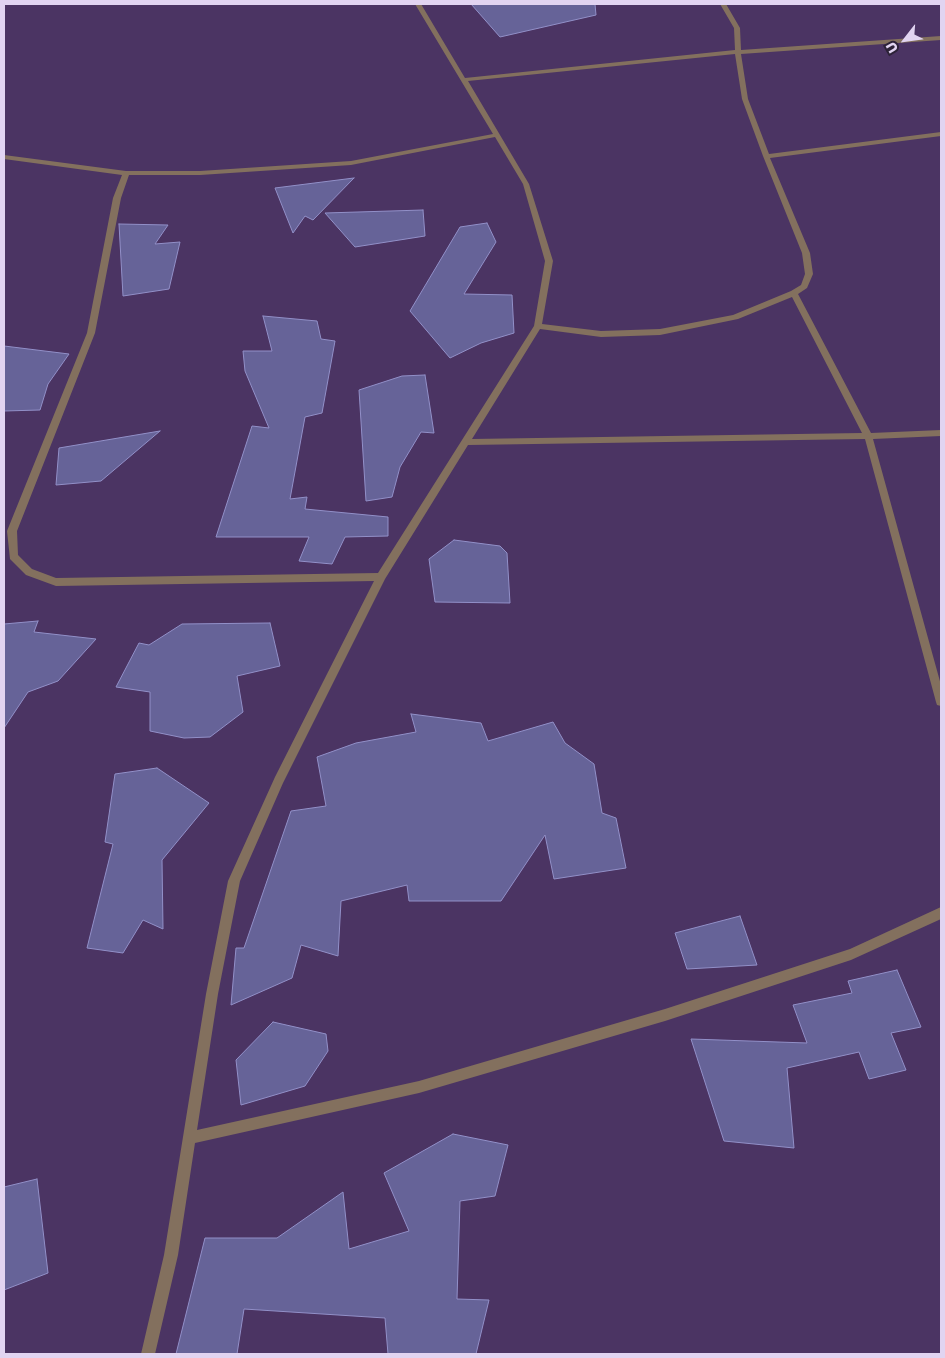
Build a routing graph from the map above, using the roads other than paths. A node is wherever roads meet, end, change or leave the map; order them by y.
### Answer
1 (418, 4) edge
2 (723, 4) edge
3 (941, 38) edge
4 (738, 52) junction
5 (463, 80) junction
6 (941, 134) edge
7 (496, 135) junction
8 (766, 156) junction
9 (4, 157) edge
10 (126, 173) junction
11 (794, 293) junction
12 (538, 326) junction
13 (941, 433) edge
14 (868, 436) junction
15 (466, 442) junction
16 (381, 577) junction
17 (941, 702) edge
18 (941, 913) edge
19 (189, 1138) junction
20 (148, 1354) edge

1 - 5 street
2 - 4 street
3 - 4 street
4 - 5 street
4 - 8 street
5 - 7 street
6 - 8 street
7 - 10 street
7 - 12 street
8 - 11 street
9 - 10 street
10 - 16 street
11 - 12 street
11 - 14 street
12 - 15 street
13 - 14 street
14 - 15 street
14 - 17 street
15 - 16 street
16 - 19 street
18 - 19 street
19 - 20 street

